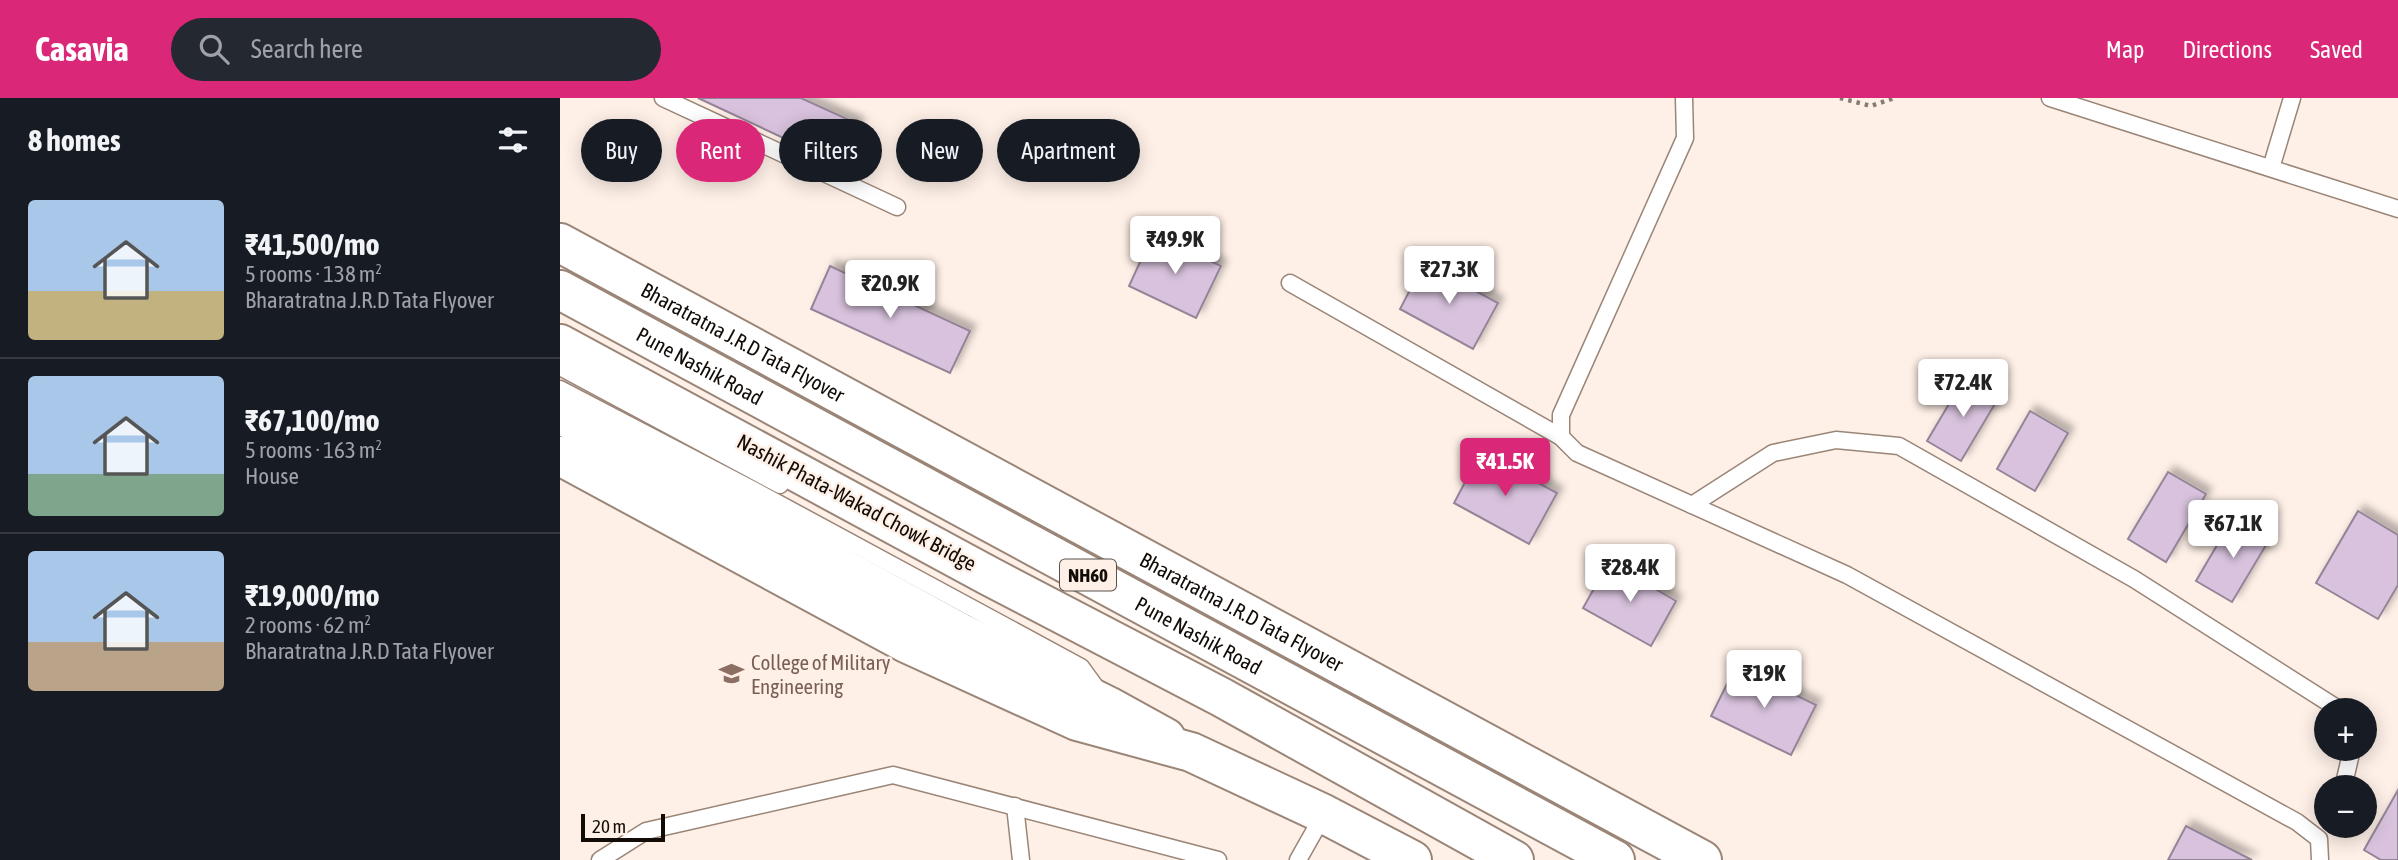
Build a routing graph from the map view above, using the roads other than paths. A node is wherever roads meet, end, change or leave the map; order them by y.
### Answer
1 (663, 98) edge
2 (1684, 98) edge
3 (2050, 98) edge
4 (2292, 98) edge
5 (2271, 169) junction
6 (897, 207) dead end
7 (2398, 209) edge
8 (560, 243) edge
9 (1290, 283) dead end
10 (560, 290) edge
11 (560, 344) edge
12 (560, 367) edge
13 (560, 389) edge
14 (560, 414) edge
15 (1561, 438) junction
16 (560, 456) edge
17 (793, 491) dead end
18 (1692, 505) junction
19 (1092, 649) dead end
20 (1141, 655) junction
21 (2321, 698) edge
22 (1108, 706) junction
23 (1191, 752) junction
24 (1015, 806) junction
25 (1324, 814) junction
26 (2314, 828) edge
27 (2322, 838) edge
28 (600, 860) edge
29 (1021, 860) edge
30 (1218, 860) edge
31 (1297, 860) edge
32 (1412, 860) edge
33 (1514, 860) edge
34 (1615, 860) edge
35 (1702, 860) edge
36 (2320, 860) edge

1 - 6 lane
2 - 15 lane
3 - 5 lane
4 - 5 lane
5 - 7 lane
8 - 35 main road, Bharatratna J.R.D Tata Flyover
9 - 15 lane
10 - 34 main road, Pune Nashik Road / NH60
11 - 20 main road
12 - 17 lane, Nashik Phata-Wakad Chowk Bridge
13 - 22 lane, Nashik Phata-Wakad Chowk Bridge
14 - 22 main road
15 - 18 lane
16 - 23 main road
18 - 21 lane
18 - 26 lane
19 - 20 lane
20 - 33 main road
22 - 23 main road
23 - 25 main road
24 - 28 lane
24 - 29 lane
24 - 30 lane
25 - 31 lane
25 - 32 main road
27 - 36 lane

